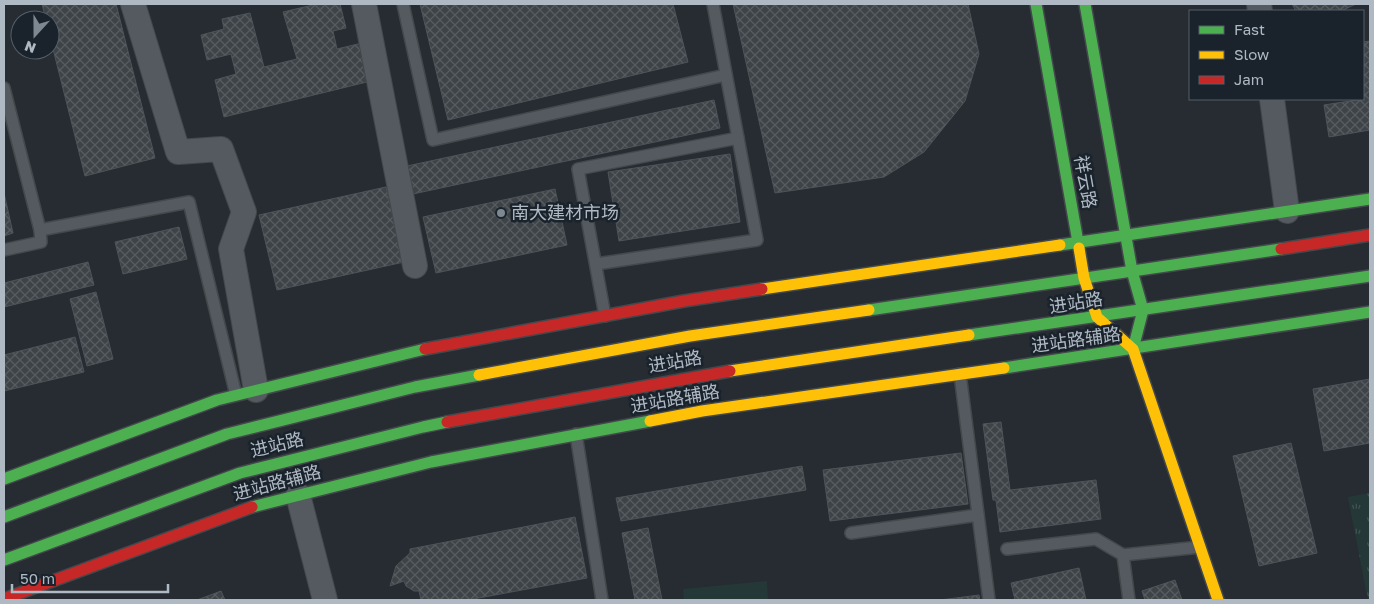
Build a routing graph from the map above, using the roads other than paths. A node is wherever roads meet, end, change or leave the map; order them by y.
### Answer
1 (133, 4) edge
2 (364, 4) edge
3 (402, 4) edge
4 (713, 4) edge
5 (1036, 4) edge
6 (1084, 4) edge
7 (726, 75) junction
8 (4, 88) edge
9 (1272, 100) edge
10 (738, 138) junction
11 (1370, 199) edge
12 (1286, 211) junction
13 (40, 230) junction
14 (1370, 235) edge
15 (1126, 236) junction
16 (1078, 243) junction
17 (4, 250) edge
18 (596, 264) junction
19 (415, 266) dead end
20 (1132, 271) junction
21 (1370, 276) edge
22 (1084, 278) junction
23 (1144, 310) junction
24 (1370, 312) edge
25 (605, 316) junction
26 (1097, 317) junction
27 (1133, 349) junction
28 (960, 374) junction
29 (246, 393) junction
30 (576, 434) junction
31 (4, 479) edge
32 (298, 495) junction
33 (978, 515) junction
34 (4, 517) edge
35 (851, 533) dead end
36 (1200, 547) junction
37 (1007, 549) dead end
38 (1123, 556) junction
39 (4, 560) edge
40 (4, 599) edge
41 (325, 600) edge
42 (602, 600) edge
43 (989, 600) edge
44 (1129, 600) edge
45 (1218, 600) edge

1 - 29 street
2 - 19 street
3 - 7 lane
4 - 7 lane
5 - 16 main road, 祥云路
6 - 15 main road, 祥云路
7 - 10 lane
8 - 13 lane
9 - 12 street
10 - 18 lane
10 - 18 lane
11 - 12 main road
12 - 15 main road
13 - 17 lane
13 - 29 lane
14 - 20 main road, 进站路
15 - 16 main road
15 - 20 main road, 祥云路
16 - 22 main road, 祥云路
16 - 25 main road
18 - 25 lane
20 - 22 main road, 进站路
20 - 23 main road, 祥云路
21 - 23 main road, 进站路
22 - 26 main road, 祥云路
22 - 34 main road, 进站路
23 - 26 main road, 进站路
23 - 27 main road
24 - 27 main road, 进站路辅路
25 - 29 main road
26 - 27 main road, 祥云路
26 - 39 main road, 进站路
27 - 28 main road, 进站路辅路
27 - 36 main road, 祥云路
28 - 30 main road, 进站路辅路
28 - 33 lane
29 - 31 main road
30 - 32 main road, 进站路辅路
30 - 42 lane
32 - 40 main road, 进站路辅路
32 - 41 street
33 - 35 lane
33 - 43 lane
36 - 38 lane
36 - 45 main road, 祥云路
37 - 38 lane
38 - 44 lane

